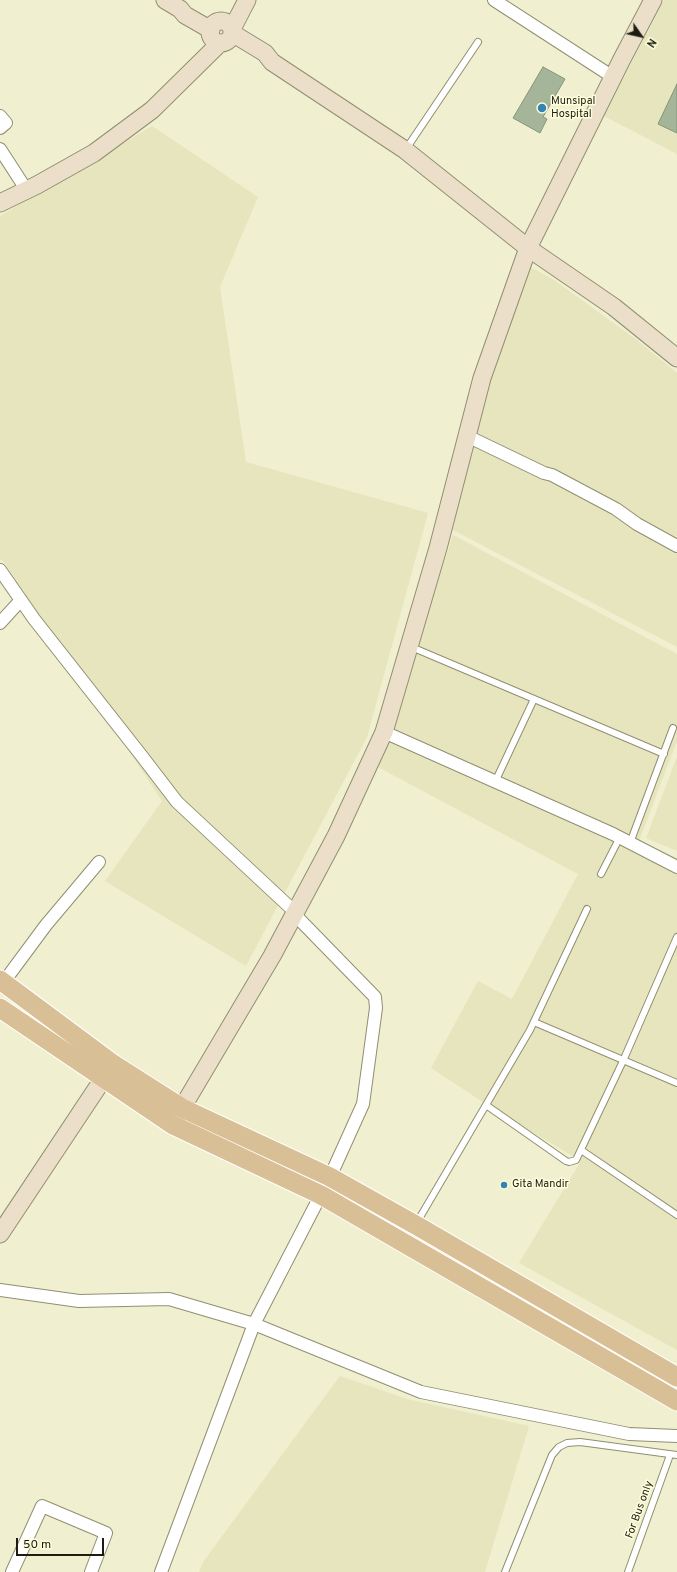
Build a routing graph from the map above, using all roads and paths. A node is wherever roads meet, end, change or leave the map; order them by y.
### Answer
1 (165, 0) edge
2 (236, 0) edge
3 (247, 0) edge
4 (494, 0) edge
5 (654, 0) edge
6 (221, 32) junction
7 (478, 42) dead end
8 (613, 77) junction
9 (0, 116) edge
10 (0, 128) edge
11 (0, 149) edge
12 (405, 150) junction
13 (22, 183) junction
14 (0, 193) edge
15 (0, 203) edge
16 (528, 248) junction
17 (677, 358) edge
18 (467, 436) junction
19 (677, 546) edge
20 (0, 570) edge
21 (21, 600) junction
22 (0, 623) edge
23 (409, 646) junction
24 (534, 699) junction
25 (673, 728) dead end
26 (384, 732) junction
27 (664, 754) junction
28 (495, 782) junction
29 (625, 840) junction
30 (99, 862) dead end
31 (677, 867) edge
32 (602, 874) dead end
33 (587, 909) dead end
34 (295, 912) junction
35 (677, 937) edge
36 (1, 982) edge
37 (0, 1008) edge
38 (534, 1022) junction
39 (623, 1060) junction
40 (108, 1070) junction
41 (677, 1084) edge
42 (486, 1105) junction
43 (182, 1108) junction
44 (173, 1125) junction
45 (581, 1150) junction
46 (330, 1177) junction
47 (321, 1195) junction
48 (677, 1215) edge
49 (415, 1225) junction
50 (0, 1234) edge
51 (0, 1290) edge
52 (254, 1324) junction
53 (677, 1377) edge
54 (677, 1401) edge
55 (677, 1436) edge
56 (670, 1455) junction
57 (677, 1455) edge
58 (12, 1572) edge
59 (91, 1572) edge
60 (161, 1572) edge
61 (505, 1572) edge
62 (628, 1572) edge

1 - 6 street
2 - 6 street
3 - 6 street
4 - 8 street
5 - 8 street
6 - 12 street
6 - 13 street
6 - 15 street
7 - 12 lane
8 - 16 street
9 - 10 street
11 - 13 street
12 - 16 street
13 - 14 street
16 - 17 street
16 - 18 street
18 - 19 street
18 - 23 street
20 - 21 street
21 - 22 street
21 - 34 street
23 - 24 lane
23 - 26 street
24 - 27 lane
24 - 28 lane
25 - 27 lane
26 - 28 street
26 - 34 street
27 - 29 lane
28 - 29 street
29 - 31 street
29 - 32 lane
30 - 36 street
33 - 38 lane
34 - 43 street
34 - 46 street
35 - 39 lane
36 - 40 main road
37 - 40 main road
38 - 39 lane
38 - 42 lane
39 - 41 lane
39 - 45 lane
40 - 43 main road
40 - 44 main road
40 - 50 street
42 - 45 lane
42 - 49 lane
43 - 44 street
43 - 46 main road
44 - 47 main road
45 - 48 lane
46 - 47 street
46 - 49 main road
47 - 52 street
47 - 54 main road
49 - 53 main road
51 - 52 street
52 - 55 street
52 - 60 street
56 - 57 lane
56 - 61 lane
56 - 62 lane, For Bus only
58 - 59 street

